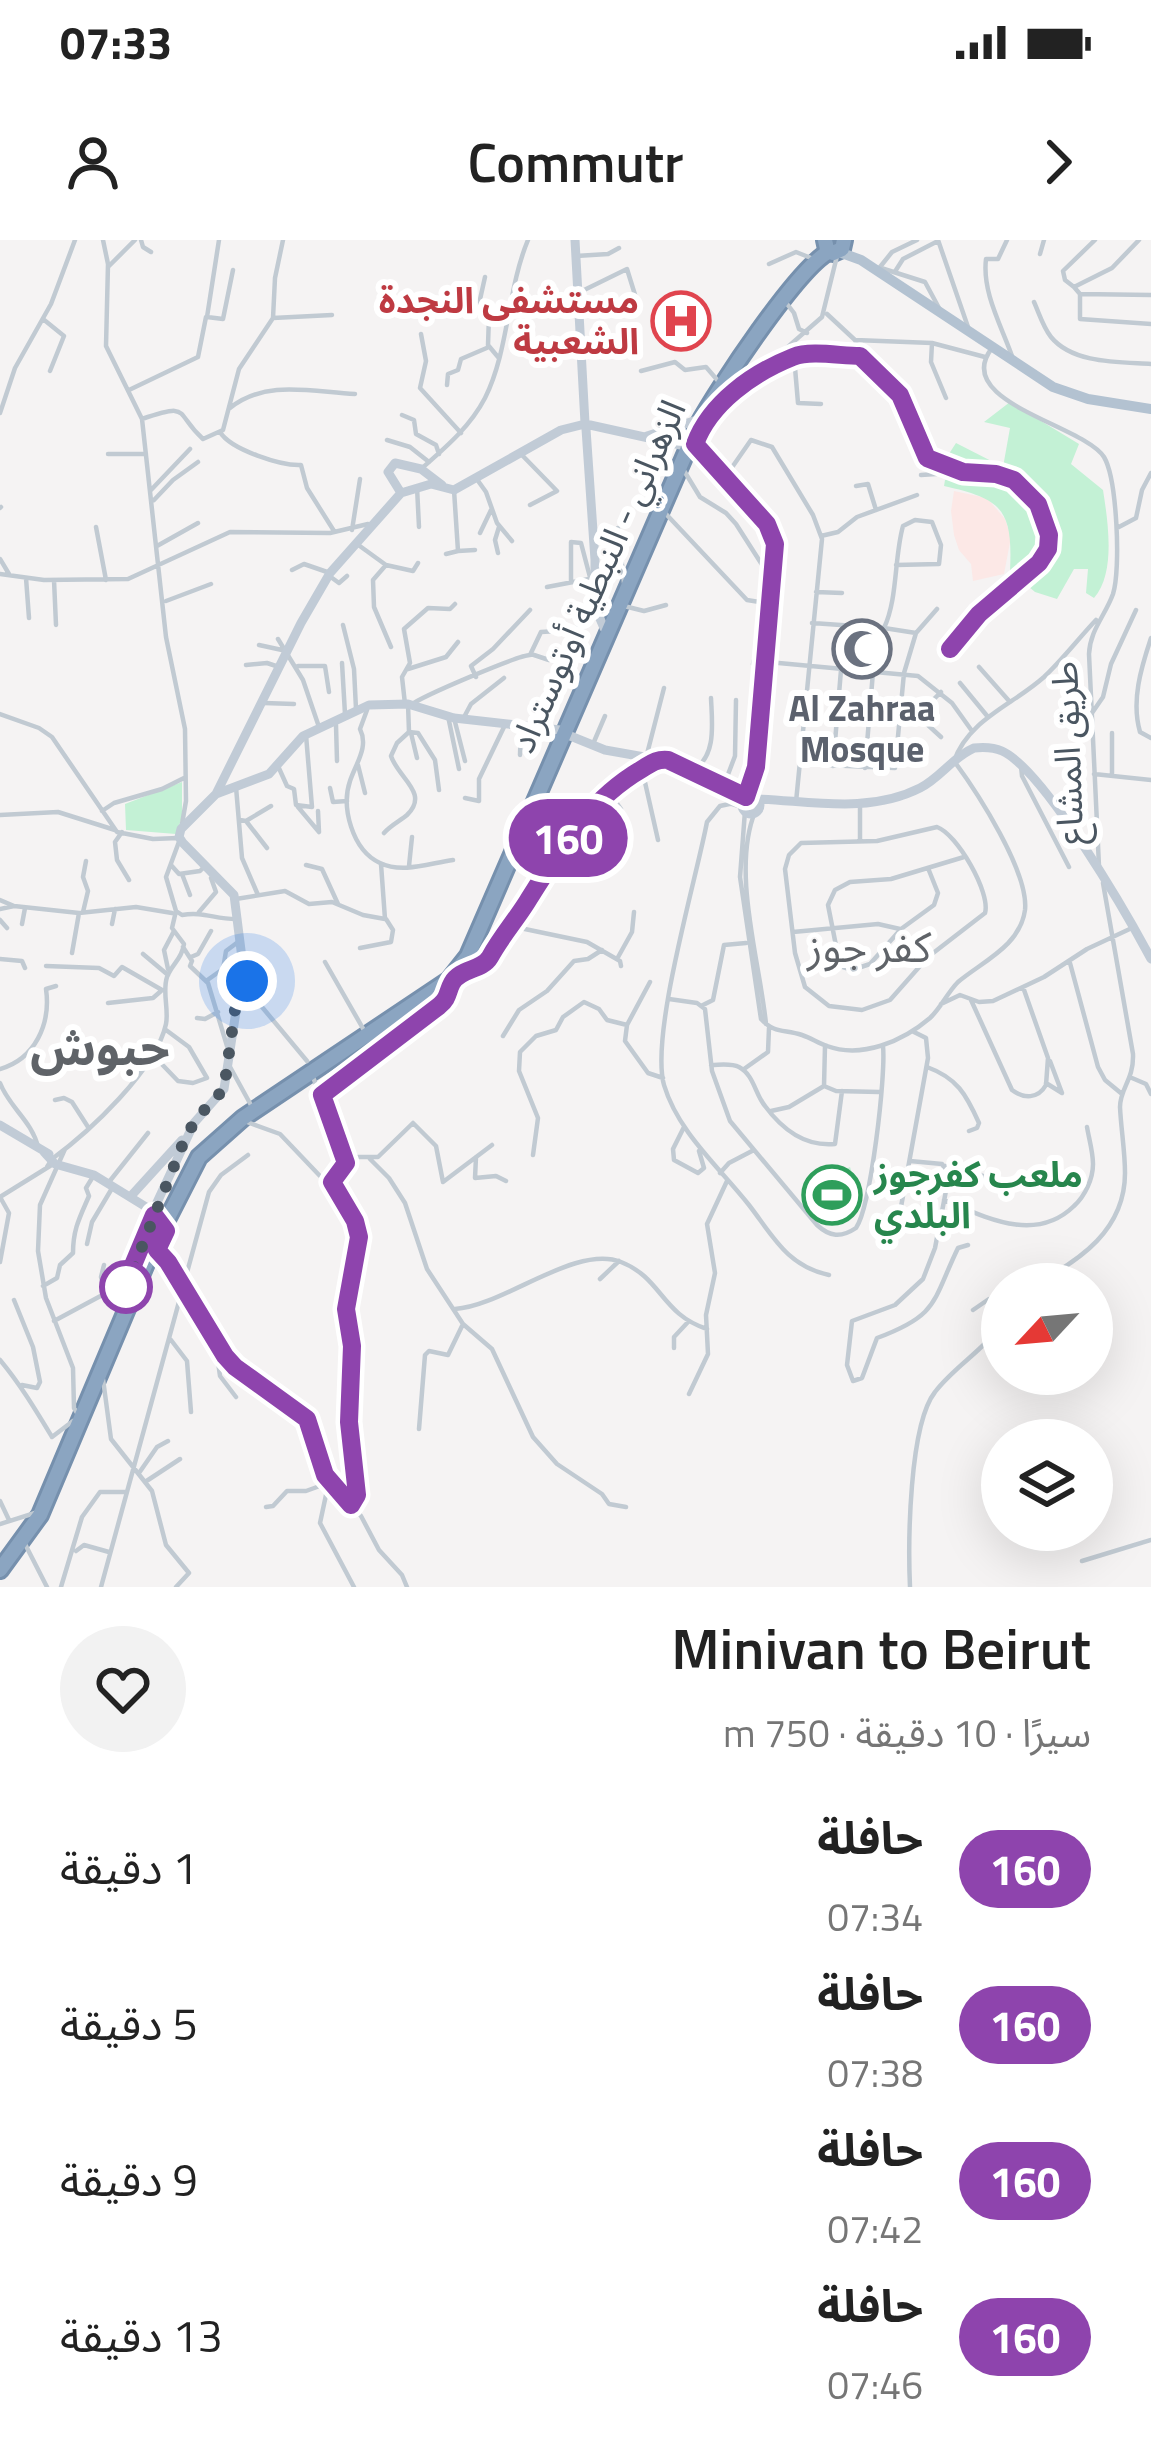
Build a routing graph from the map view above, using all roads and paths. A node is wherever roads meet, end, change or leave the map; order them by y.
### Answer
1 (76, 240) edge
2 (103, 240) edge
3 (138, 240) edge
4 (219, 240) edge
5 (283, 240) edge
6 (528, 240) edge
7 (575, 240) edge
8 (917, 240) edge
9 (1007, 240) edge
10 (1044, 240) edge
11 (1095, 240) edge
12 (1139, 240) edge
13 (938, 241) edge
14 (835, 245) edge
15 (619, 248) dead end
16 (151, 252) dead end
17 (1040, 254) dead end
18 (576, 256) junction
19 (811, 258) junction
20 (769, 264) dead end
21 (108, 267) junction
22 (880, 268) junction
23 (233, 270) dead end
24 (896, 270) junction
25 (484, 277) dead end
26 (1075, 286) junction
27 (578, 292) junction
28 (1080, 294) junction
29 (1151, 295) edge
30 (636, 298) dead end
31 (784, 300) junction
32 (1034, 302) dead end
33 (939, 308) junction
34 (462, 310) dead end
35 (477, 313) junction
36 (825, 313) junction
37 (332, 315) dead end
38 (206, 316) junction
39 (273, 318) junction
40 (44, 319) junction
41 (1151, 324) edge
42 (968, 327) junction
43 (807, 333) junction
44 (421, 334) dead end
45 (855, 340) junction
46 (932, 343) junction
47 (489, 347) junction
48 (989, 353) junction
49 (794, 356) junction
50 (860, 356) junction
51 (1012, 356) junction
52 (498, 357) junction
53 (1151, 364) edge
54 (50, 371) dead end
55 (640, 371) dead end
56 (756, 376) junction
57 (720, 383) junction
58 (447, 385) dead end
59 (129, 390) junction
60 (355, 394) dead end
61 (946, 398) dead end
62 (821, 404) dead end
63 (230, 408) junction
64 (1150, 410) edge
65 (0, 413) edge
66 (402, 415) dead end
67 (142, 419) junction
68 (697, 420) junction
69 (587, 426) junction
70 (220, 432) junction
71 (461, 433) junction
72 (647, 436) junction
73 (387, 440) dead end
74 (690, 444) junction
75 (190, 449) dead end
76 (920, 449) junction
77 (520, 453) junction
78 (108, 454) dead end
79 (146, 454) junction
80 (439, 454) junction
81 (198, 462) dead end
82 (425, 466) junction
83 (680, 467) junction
84 (1151, 473) edge
85 (921, 475) dead end
86 (360, 478) dead end
87 (476, 478) junction
88 (725, 478) junction
89 (856, 486) dead end
90 (417, 487) junction
91 (448, 488) junction
92 (151, 490) junction
93 (401, 493) junction
94 (917, 496) dead end
95 (530, 505) dead end
96 (153, 506) junction
97 (491, 510) junction
98 (876, 510) junction
99 (661, 512) junction
100 (378, 520) junction
101 (198, 523) dead end
102 (499, 526) junction
103 (97, 527) dead end
104 (419, 527) dead end
105 (618, 528) dead end
106 (1117, 528) junction
107 (352, 530) junction
108 (335, 532) junction
109 (480, 533) dead end
110 (821, 536) junction
111 (512, 541) dead end
112 (357, 544) junction
113 (157, 546) junction
114 (458, 550) junction
115 (475, 550) dead end
116 (498, 553) dead end
117 (446, 554) dead end
118 (0, 560) edge
119 (418, 563) dead end
120 (159, 564) junction
121 (386, 565) junction
122 (896, 566) junction
123 (292, 570) dead end
124 (0, 574) edge
125 (9, 574) junction
126 (329, 574) junction
127 (347, 576) dead end
128 (26, 578) junction
129 (54, 580) junction
130 (106, 580) junction
131 (572, 582) junction
132 (592, 582) junction
133 (624, 583) junction
134 (211, 584) dead end
135 (773, 584) junction
136 (547, 587) dead end
137 (816, 592) junction
138 (842, 593) dead end
139 (163, 602) junction
140 (454, 604) dead end
141 (666, 605) dead end
142 (771, 607) junction
143 (530, 610) dead end
144 (937, 610) dead end
145 (1136, 610) dead end
146 (604, 614) junction
147 (1102, 614) junction
148 (28, 618) dead end
149 (812, 623) junction
150 (56, 625) dead end
151 (343, 625) dead end
152 (884, 628) junction
153 (916, 633) junction
154 (1151, 638) edge
155 (278, 639) dead end
156 (458, 642) dead end
157 (259, 645) dead end
158 (391, 647) dead end
159 (950, 649) dead end
160 (285, 651) junction
161 (531, 654) junction
162 (549, 660) dead end
163 (766, 662) junction
164 (342, 663) dead end
165 (753, 664) dead end
166 (807, 664) junction
167 (246, 665) dead end
168 (296, 666) junction
169 (279, 667) junction
170 (979, 667) dead end
171 (841, 668) junction
172 (408, 669) junction
173 (873, 670) junction
174 (587, 671) junction
175 (904, 673) junction
176 (476, 677) junction
177 (504, 678) dead end
178 (961, 683) dead end
179 (664, 688) dead end
180 (329, 692) dead end
181 (940, 692) junction
182 (711, 698) dead end
183 (736, 700) dead end
184 (1010, 702) junction
185 (263, 703) junction
186 (294, 704) dead end
187 (408, 704) junction
188 (369, 705) junction
189 (928, 706) dead end
190 (902, 712) junction
191 (1092, 713) junction
192 (346, 714) junction
193 (0, 715) edge
194 (604, 716) dead end
195 (988, 717) junction
196 (455, 718) junction
197 (504, 724) junction
198 (521, 726) junction
199 (319, 728) junction
200 (972, 730) junction
201 (562, 731) junction
202 (410, 732) junction
203 (1112, 733) dead end
204 (306, 735) junction
205 (940, 737) dead end
206 (1151, 738) edge
207 (592, 746) junction
208 (520, 754) dead end
209 (417, 758) dead end
210 (338, 761) dead end
211 (465, 761) dead end
212 (954, 761) junction
213 (644, 764) junction
214 (802, 764) junction
215 (358, 765) junction
216 (278, 766) junction
217 (832, 766) junction
218 (1021, 766) junction
219 (865, 768) junction
220 (458, 769) dead end
221 (693, 770) junction
222 (1094, 773) junction
223 (1112, 775) junction
224 (184, 777) junction
225 (1151, 780) edge
226 (724, 785) junction
227 (236, 787) junction
228 (330, 788) dead end
229 (439, 790) dead end
230 (608, 790) junction
231 (365, 793) dead end
232 (216, 794) junction
233 (465, 799) dead end
234 (347, 801) junction
235 (750, 802) junction
236 (796, 802) junction
237 (860, 805) junction
238 (271, 806) dead end
239 (298, 807) junction
240 (102, 811) junction
241 (318, 811) dead end
242 (0, 815) edge
243 (243, 820) junction
244 (118, 831) junction
245 (384, 833) dead end
246 (180, 835) junction
247 (412, 837) dead end
248 (658, 840) dead end
249 (860, 842) junction
250 (267, 848) dead end
251 (964, 857) junction
252 (453, 860) dead end
253 (86, 861) dead end
254 (596, 862) dead end
255 (381, 864) junction
256 (170, 865) junction
257 (306, 866) dead end
258 (409, 866) junction
259 (1069, 867) dead end
260 (928, 868) junction
261 (1100, 871) junction
262 (181, 874) junction
263 (166, 875) junction
264 (214, 875) junction
265 (129, 880) dead end
266 (190, 895) dead end
267 (259, 895) junction
268 (236, 899) junction
269 (0, 900) edge
270 (338, 904) junction
271 (14, 905) junction
272 (25, 908) junction
273 (0, 909) edge
274 (115, 909) junction
275 (175, 912) junction
276 (199, 912) junction
277 (634, 912) dead end
278 (81, 913) junction
279 (238, 919) junction
280 (386, 919) junction
281 (0, 920) edge
282 (512, 922) junction
283 (22, 924) dead end
284 (112, 924) dead end
285 (830, 927) junction
286 (1134, 927) junction
287 (7, 928) dead end
288 (901, 929) junction
289 (212, 931) dead end
290 (174, 932) junction
291 (793, 932) junction
292 (1110, 940) junction
293 (242, 942) junction
294 (746, 943) dead end
295 (183, 947) junction
296 (360, 948) dead end
297 (602, 950) junction
298 (72, 952) dead end
299 (143, 954) dead end
300 (191, 957) junction
301 (1151, 958) edge
302 (0, 959) edge
303 (325, 962) dead end
304 (1069, 962) junction
305 (46, 966) dead end
306 (25, 968) dead end
307 (168, 975) junction
308 (241, 978) junction
309 (206, 981) junction
310 (450, 981) junction
311 (650, 982) dead end
312 (56, 986) dead end
313 (1023, 986) junction
314 (164, 989) junction
315 (669, 999) junction
316 (971, 1000) junction
317 (108, 1003) dead end
318 (941, 1004) junction
319 (703, 1005) junction
320 (218, 1012) junction
321 (196, 1018) dead end
322 (627, 1025) junction
323 (768, 1026) junction
324 (164, 1029) junction
325 (911, 1030) junction
326 (365, 1032) junction
327 (503, 1036) dead end
328 (825, 1046) junction
329 (883, 1046) junction
330 (346, 1047) junction
331 (1046, 1050) junction
332 (153, 1055) junction
333 (229, 1057) junction
334 (307, 1061) dead end
335 (711, 1065) junction
336 (927, 1067) junction
337 (0, 1069) edge
338 (743, 1069) junction
339 (312, 1075) dead end
340 (663, 1078) junction
341 (1132, 1078) junction
342 (0, 1083) edge
343 (1046, 1083) junction
344 (824, 1086) junction
345 (842, 1091) junction
346 (880, 1092) junction
347 (1122, 1094) junction
348 (1151, 1094) edge
349 (322, 1095) junction
350 (55, 1100) dead end
351 (771, 1111) junction
352 (247, 1115) junction
353 (685, 1124) junction
354 (0, 1125) edge
355 (88, 1127) junction
356 (1087, 1127) dead end
357 (969, 1131) dead end
358 (148, 1133) dead end
359 (186, 1136) junction
360 (238, 1138) dead end
361 (492, 1145) dead end
362 (699, 1146) junction
363 (752, 1150) junction
364 (248, 1155) dead end
365 (533, 1155) dead end
366 (476, 1157) junction
367 (55, 1159) junction
368 (370, 1159) junction
369 (910, 1161) junction
370 (346, 1163) junction
371 (944, 1166) junction
372 (1054, 1171) dead end
373 (720, 1173) junction
374 (94, 1174) junction
375 (332, 1180) junction
376 (506, 1181) dead end
377 (727, 1181) junction
378 (112, 1184) junction
379 (0, 1197) edge
380 (944, 1200) junction
381 (149, 1211) junction
382 (897, 1229) dead end
383 (87, 1244) dead end
384 (968, 1245) dead end
385 (150, 1251) junction
386 (619, 1261) junction
387 (0, 1262) edge
388 (1075, 1263) edge
389 (104, 1265) dead end
390 (829, 1275) dead end
391 (600, 1279) dead end
392 (43, 1286) junction
393 (185, 1288) junction
394 (106, 1293) junction
395 (127, 1296) junction
396 (14, 1300) dead end
397 (981, 1305) edge
398 (455, 1310) junction
399 (974, 1310) dead end
400 (54, 1321) junction
401 (688, 1322) junction
402 (463, 1324) junction
403 (707, 1329) junction
404 (170, 1339) junction
405 (215, 1340) junction
406 (674, 1348) dead end
407 (981, 1350) edge
408 (0, 1360) edge
409 (100, 1376) junction
410 (22, 1385) junction
411 (689, 1394) dead end
412 (236, 1397) dead end
413 (83, 1411) junction
414 (190, 1412) dead end
415 (419, 1430) dead end
416 (168, 1441) dead end
417 (180, 1460) dead end
418 (137, 1471) junction
419 (145, 1482) junction
420 (328, 1482) junction
421 (128, 1492) junction
422 (0, 1502) edge
423 (351, 1505) junction
424 (266, 1507) dead end
425 (626, 1507) dead end
426 (38, 1512) junction
427 (9, 1520) junction
428 (0, 1524) edge
429 (1151, 1540) edge
430 (24, 1542) junction
431 (109, 1552) junction
432 (74, 1553) junction
433 (1082, 1561) dead end
434 (0, 1568) edge
435 (47, 1587) edge
436 (61, 1587) edge
437 (100, 1587) edge
438 (176, 1587) edge
439 (354, 1587) edge
440 (407, 1587) edge
441 (910, 1587) edge

1 - 40 street
2 - 21 street
3 - 16 street
3 - 21 street
4 - 38 street
5 - 39 street
6 - 52 street
7 - 18 street
8 - 22 street
9 - 51 street
10 - 17 street
11 - 26 street
12 - 26 street
13 - 24 street
13 - 42 street
14 - 19 highway, الزهراني - النبطية أوتوستراد
14 - 22 main road
14 - 31 highway, الزهراني - النبطية أوتوستراد
14 - 36 street
14 - 48 main road
15 - 18 street
18 - 27 street
19 - 20 street
19 - 57 highway, الزهراني - النبطية أوتوستراد
21 - 59 street
22 - 24 street
22 - 33 main road
23 - 38 street
24 - 33 street
25 - 35 street
26 - 28 street
27 - 30 street
27 - 69 street
28 - 29 street
28 - 41 street
31 - 43 street
31 - 74 highway, الزهراني - النبطية أوتوستراد
32 - 53 street
33 - 42 main road
34 - 35 street
35 - 47 street
36 - 43 street
36 - 45 street
37 - 39 street
38 - 59 street
39 - 63 street
40 - 54 street
40 - 65 street
42 - 51 main road
43 - 56 street
44 - 71 street
45 - 46 street
45 - 50 street
46 - 48 street
46 - 61 street
47 - 52 street
47 - 58 street
48 - 64 main road
48 - 106 street, طريق المشاع
49 - 50 street
49 - 56 street
49 - 62 street
50 - 76 street
51 - 64 main road
52 - 71 street
55 - 57 street
56 - 74 street
57 - 68 highway, الزهراني - النبطية أوتوستراد
59 - 67 street
60 - 63 street
63 - 70 street
66 - 80 street
67 - 70 street
67 - 79 street
68 - 72 street
68 - 74 highway, الزهراني - النبطية أوتوستراد
69 - 72 street
69 - 77 street
69 - 132 street
70 - 108 street
71 - 80 street
72 - 74 street
73 - 82 street
74 - 83 highway, الزهراني - النبطية أوتوستراد
74 - 88 street
74 - 133 highway, الزهراني - النبطية أوتوستراد
75 - 92 street
76 - 85 street
76 - 159 street
77 - 87 street
77 - 95 street
78 - 79 street
79 - 92 street
80 - 82 street
81 - 96 street
82 - 91 street
82 - 93 street
83 - 99 highway, الزهراني - النبطية أوتوستراد
83 - 135 street
84 - 106 street
86 - 107 street
87 - 91 street
87 - 97 street
88 - 110 street
88 - 135 street
89 - 98 street
90 - 91 street
90 - 93 street
90 - 104 street
91 - 114 street
92 - 96 street
93 - 100 street
94 - 98 street
96 - 113 street
97 - 102 street
97 - 109 street
98 - 110 street
99 - 142 street
99 - 146 highway, الزهراني - النبطية أوتوستراد
100 - 107 street
100 - 112 street
101 - 113 street
102 - 111 street
102 - 116 street
103 - 130 street
105 - 133 street
106 - 147 street, طريق المشاع
107 - 108 street
108 - 120 street
110 - 137 street
112 - 121 street
112 - 126 street
113 - 120 street
114 - 115 street
114 - 117 street
118 - 125 street
119 - 121 street
120 - 130 street
120 - 139 street
121 - 158 street
122 - 122 street
122 - 152 street
123 - 126 street
124 - 125 street
125 - 128 street
126 - 127 street
126 - 160 street
128 - 129 street
128 - 148 street
129 - 130 street
129 - 150 street
131 - 132 street
131 - 132 street
131 - 136 street
132 - 146 street
133 - 146 highway, الزهراني - النبطية أوتوستراد
134 - 139 street
135 - 142 street
137 - 138 street
137 - 149 street
139 - 224 street
140 - 172 street
141 - 146 street
142 - 163 street
142 - 165 street
143 - 176 street
144 - 153 street
145 - 191 street
146 - 161 street
146 - 174 highway, الزهراني - النبطية أوتوستراد
146 - 174 highway, الزهراني - النبطية أوتوستراد
147 - 184 street
147 - 191 street, طريق المشاع
149 - 152 street
149 - 166 street
151 - 192 street
152 - 153 street
153 - 175 street
154 - 206 street
155 - 160 street
156 - 172 street
157 - 160 street
160 - 168 street
160 - 169 street
161 - 162 street
161 - 176 street
163 - 166 street
163 - 235 street
164 - 192 street
166 - 171 street
166 - 214 street
167 - 169 street
168 - 180 street
168 - 199 street
169 - 185 street
170 - 184 street
171 - 173 street
171 - 217 street
172 - 187 street
173 - 175 street
173 - 219 street
174 - 201 highway, الزهراني - النبطية أوتوستراد
175 - 181 street
175 - 190 street
176 - 187 street
177 - 196 street
178 - 195 street
179 - 213 street
181 - 189 street
181 - 200 street
182 - 221 street
183 - 226 street
184 - 195 street
185 - 186 street
185 - 232 street
187 - 188 street
187 - 196 street
187 - 202 street
188 - 192 street
188 - 215 street
190 - 205 street
190 - 219 street
191 - 222 street, طريق المشاع
192 - 199 street
192 - 210 street
193 - 240 street
194 - 207 street
195 - 200 street
196 - 197 street
196 - 211 street
196 - 220 street
197 - 198 street
197 - 233 street
198 - 201 street
198 - 208 street
199 - 204 street
200 - 212 street
201 - 207 street
201 - 310 highway, الزهراني - النبطية أوتوستراد
201 - 326 highway, الزهراني - النبطية أوتوستراد
202 - 209 street
202 - 229 street
202 - 245 street
203 - 223 street
204 - 216 street
204 - 239 street
207 - 213 street
212 - 218 street
212 - 237 street
212 - 318 street
213 - 221 street
213 - 230 street
213 - 248 street
214 - 217 street
214 - 236 street
215 - 231 street
215 - 234 street
216 - 227 street
216 - 239 street
217 - 219 street
218 - 259 street
218 - 261 street
221 - 226 street
222 - 223 street
222 - 261 street, طريق المشاع
223 - 225 street
224 - 240 street
224 - 246 street
226 - 235 street
227 - 232 street
227 - 243 street
228 - 234 street
230 - 254 street
230 - 282 street
232 - 246 street
234 - 255 street
235 - 236 street
235 - 315 street
235 - 323 street
236 - 237 street
237 - 249 street
238 - 243 street
239 - 241 street
240 - 244 street
242 - 244 street
243 - 250 street
243 - 267 street
244 - 246 street
244 - 265 street
246 - 256 street
246 - 264 street
247 - 258 street
249 - 251 street
249 - 291 street
251 - 260 street
251 - 291 street
252 - 258 street
253 - 278 street
255 - 258 street
255 - 280 street
256 - 262 street
256 - 263 street
257 - 270 street
260 - 285 street
260 - 288 street
261 - 286 street
261 - 292 street, طريق المشاع
262 - 263 street
262 - 264 street
262 - 266 street
263 - 275 street
264 - 268 street
264 - 276 street
267 - 268 street
267 - 270 street
268 - 279 street
269 - 271 street
270 - 280 street
271 - 272 street
271 - 273 street
272 - 278 street
272 - 283 street
274 - 275 street
274 - 278 street
274 - 284 street
275 - 276 street
275 - 290 street
276 - 279 street
277 - 297 street
278 - 298 street
279 - 293 street
280 - 296 street
281 - 287 street
282 - 297 street
282 - 310 street
285 - 288 street
285 - 288 street
285 - 291 street
286 - 292 street
286 - 301 street
289 - 300 street
290 - 295 street
290 - 307 street
292 - 304 street
292 - 341 street, طريق المشاع
293 - 308 street
293 - 309 street
294 - 319 street
295 - 300 street
295 - 307 street
297 - 327 street
299 - 307 street
300 - 309 street
302 - 306 street
303 - 326 street
304 - 313 street
304 - 347 street
305 - 314 street
307 - 314 street
308 - 333 street
308 - 334 street
309 - 320 street
310 - 330 highway, الزهراني - النبطية أوتوستراد
310 - 349 street
311 - 322 street
312 - 337 street
313 - 316 street
313 - 331 street
314 - 317 street
314 - 324 street
315 - 319 street
315 - 340 street
316 - 318 street
316 - 343 street
318 - 325 street
319 - 335 street
320 - 321 street
320 - 333 street
322 - 340 street
322 - 365 street
323 - 328 street
323 - 338 street
324 - 332 street
324 - 332 street
325 - 329 street
325 - 336 street
326 - 330 highway, الزهراني - النبطية أوتوستراد
328 - 329 street
328 - 344 street
329 - 346 street
330 - 352 highway, الزهراني - النبطية أوتوستراد
331 - 343 street
331 - 343 street
332 - 355 street
333 - 352 street
333 - 359 street
335 - 338 street
335 - 363 street
336 - 357 street
336 - 369 street
338 - 351 street
339 - 349 street
340 - 353 street
341 - 347 street
341 - 348 street
342 - 367 street
344 - 345 street
344 - 351 street
345 - 346 street
345 - 351 street
346 - 363 street
347 - 388 street
349 - 370 street
350 - 355 street
352 - 360 street
352 - 375 street
352 - 385 highway, الزهراني - النبطية أوتوستراد
352 - 395 highway, الزهراني - النبطية أوتوستراد
353 - 362 street
353 - 362 street
354 - 367 street
355 - 367 street
356 - 380 street
358 - 378 street
359 - 381 street
359 - 381 street
361 - 366 street
362 - 373 street
363 - 373 street
364 - 393 street
366 - 368 street
366 - 376 street
367 - 374 street
367 - 379 street
367 - 392 street
368 - 370 street
368 - 398 street
369 - 371 street
369 - 382 street
370 - 375 street
371 - 372 street
371 - 380 street
373 - 377 street
374 - 378 street
374 - 392 street
375 - 423 street
377 - 390 street
377 - 403 street
378 - 381 street
378 - 383 street
379 - 387 street
380 - 384 street
381 - 385 street
381 - 385 street
385 - 393 street
385 - 395 street
385 - 409 highway, الزهراني - النبطية أوتوستراد
386 - 391 street
386 - 398 street
386 - 401 street
389 - 394 street
392 - 400 street
393 - 404 street
393 - 405 street
394 - 395 street
394 - 400 street
395 - 413 highway, الزهراني - النبطية أوتوستراد
396 - 410 street
397 - 399 street
398 - 402 street
400 - 413 street
401 - 403 street
401 - 406 street
402 - 415 street
402 - 425 street
403 - 411 street
404 - 414 street
404 - 418 street
405 - 412 street
405 - 420 street
407 - 441 street
408 - 410 street
409 - 413 highway, الزهراني - النبطية أوتوستراد
409 - 418 street
410 - 413 street
413 - 426 highway, الزهراني - النبطية أوتوستراد
413 - 430 highway, الزهراني - النبطية أوتوستراد
416 - 418 street
417 - 419 street
418 - 419 street
418 - 421 street
419 - 438 street
420 - 423 street
420 - 424 street
420 - 439 street
421 - 431 street
421 - 432 street
422 - 427 street
423 - 440 street
426 - 427 street
426 - 434 highway, الزهراني - النبطية أوتوستراد
427 - 428 street
429 - 433 street
430 - 434 highway, الزهراني - النبطية أوتوستراد
430 - 435 street
431 - 432 street
431 - 437 street
432 - 436 street

